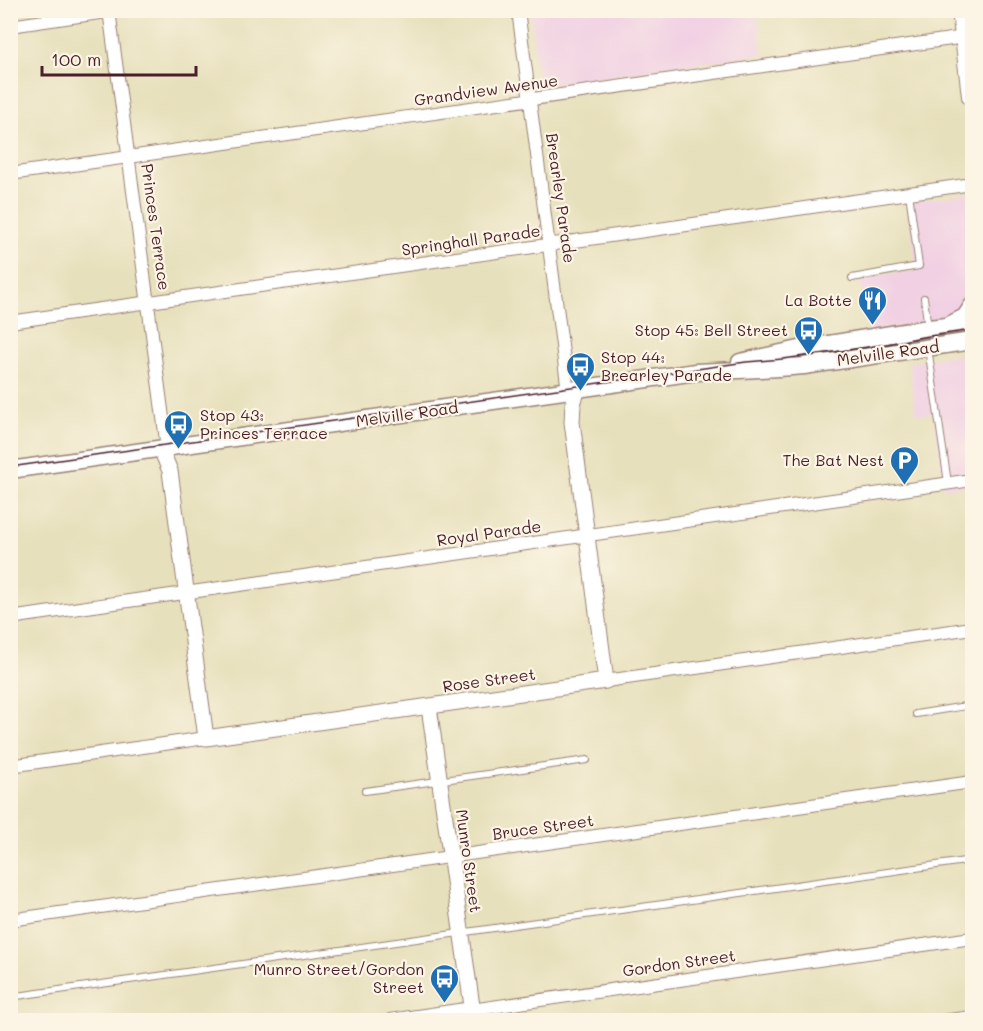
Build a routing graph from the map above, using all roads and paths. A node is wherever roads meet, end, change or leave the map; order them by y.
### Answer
1 (518, 10) edge
2 (962, 10) edge
3 (113, 11) edge
4 (10, 26) edge
5 (965, 37) junction
6 (972, 96) edge
7 (530, 100) junction
8 (129, 157) junction
9 (10, 174) edge
10 (972, 184) edge
11 (909, 194) junction
12 (549, 245) junction
13 (852, 278) dead end
14 (924, 297) dead end
15 (149, 303) junction
16 (972, 306) edge
17 (10, 322) edge
18 (972, 323) edge
19 (947, 326) junction
20 (928, 328) junction
21 (972, 342) edge
22 (928, 347) junction
23 (696, 372) junction
24 (568, 390) junction
25 (168, 448) junction
26 (10, 470) edge
27 (972, 480) edge
28 (948, 483) junction
29 (587, 536) junction
30 (187, 593) junction
31 (10, 618) edge
32 (972, 628) edge
33 (606, 681) junction
34 (972, 705) edge
35 (429, 707) junction
36 (916, 714) dead end
37 (206, 738) junction
38 (587, 760) dead end
39 (10, 766) edge
40 (439, 781) junction
41 (972, 782) edge
42 (364, 791) dead end
43 (450, 857) junction
44 (972, 860) edge
45 (10, 920) edge
46 (461, 933) junction
47 (972, 938) edge
48 (10, 997) edge
49 (972, 1014) edge
50 (473, 1015) edge
51 (390, 1020) edge
52 (927, 1020) edge

1 - 7 street, Brearley Parade
2 - 5 highway
3 - 4 street
3 - 8 street, Princes Terrace
5 - 6 highway
5 - 7 street, Grandview Avenue
7 - 8 street, Grandview Avenue
7 - 12 street, Brearley Parade
8 - 9 street, Grandview Avenue
8 - 15 street, Princes Terrace
10 - 11 street, Springhall Parade
11 - 12 street, Springhall Parade
11 - 13 lane
12 - 15 street, Springhall Parade
12 - 24 street, Brearley Parade
14 - 20 lane
15 - 17 street, Springhall Parade
15 - 25 street, Princes Terrace
16 - 19 main road
18 - 19 main road, Melville Road
19 - 20 main road, Melville Road
20 - 23 main road, Melville Road
21 - 22 main road, Melville Road
22 - 23 main road, Melville Road
22 - 28 lane
23 - 24 main road, Melville Road
24 - 25 main road, Melville Road
24 - 29 street, Brearley Parade
25 - 26 main road, Melville Road
25 - 30 street, Princes Terrace
27 - 28 street, Royal Parade
28 - 29 street, Royal Parade
29 - 30 street, Royal Parade
29 - 33 street, Brearley Parade
30 - 31 street, Royal Parade
30 - 37 street, Princes Terrace
32 - 33 street, Rose Street
33 - 35 street, Rose Street
34 - 36 lane
35 - 37 street, Rose Street
35 - 40 street, Munro Street
37 - 39 street, Rose Street
38 - 40 lane
40 - 42 lane
40 - 43 street, Munro Street
41 - 43 street, Bruce Street
43 - 45 street, Bruce Street
43 - 46 street, Munro Street
44 - 46 lane
46 - 48 lane
46 - 50 street, Munro Street
47 - 50 street, Gordon Street
49 - 52 lane
50 - 51 street, Gordon Street

